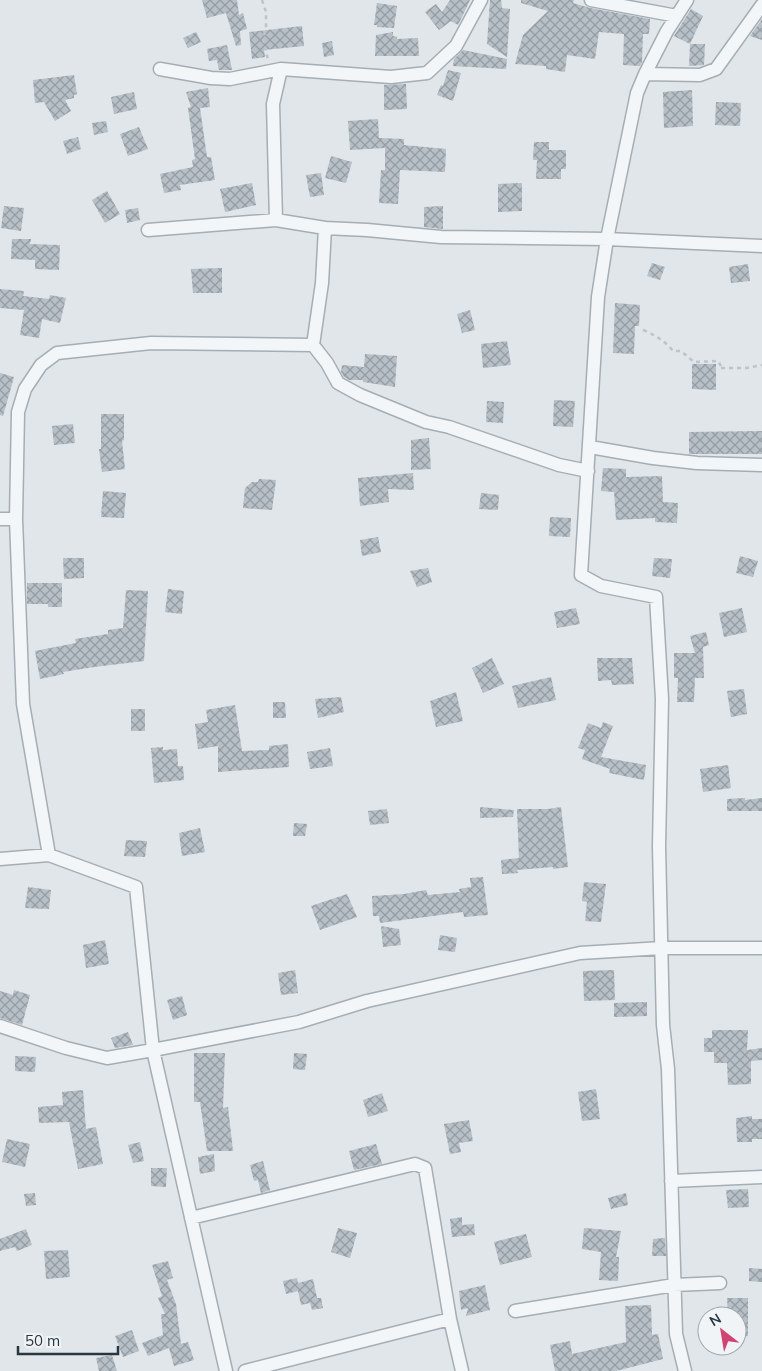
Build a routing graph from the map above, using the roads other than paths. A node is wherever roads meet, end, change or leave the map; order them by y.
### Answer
1 (481, 0) edge
2 (591, 0) edge
3 (687, 0) edge
4 (762, 5) edge
5 (677, 16) junction
6 (160, 69) dead end
7 (275, 70) junction
8 (645, 74) junction
9 (276, 220) junction
10 (326, 228) junction
11 (148, 230) dead end
12 (607, 239) junction
13 (762, 246) edge
14 (313, 345) junction
15 (590, 447) junction
16 (762, 465) edge
17 (588, 471) junction
18 (0, 519) edge
19 (16, 519) junction
20 (49, 855) junction
21 (0, 859) edge
22 (662, 948) junction
23 (762, 948) edge
24 (0, 1026) edge
25 (153, 1050) junction
26 (762, 1177) edge
27 (671, 1181) junction
28 (190, 1218) junction
29 (720, 1282) dead end
30 (674, 1285) junction
31 (515, 1311) dead end
32 (450, 1319) junction
33 (226, 1371) edge
34 (245, 1371) edge
35 (462, 1371) edge
36 (685, 1371) edge

1 - 7 street
2 - 5 street
3 - 5 street
4 - 8 street
5 - 8 street
6 - 7 street
7 - 9 street
8 - 12 street
9 - 10 street
9 - 11 street
10 - 12 street
10 - 14 street
12 - 13 street
12 - 15 street
14 - 17 street
14 - 19 street
15 - 16 street
15 - 17 street
17 - 22 street
18 - 19 street
19 - 20 street
20 - 21 street
20 - 25 street
22 - 23 street
22 - 25 street
22 - 27 street
24 - 25 street
25 - 28 street
26 - 27 street
27 - 30 street
28 - 32 street
28 - 33 street
29 - 30 street
30 - 31 street
30 - 36 street
32 - 34 street
32 - 35 street

